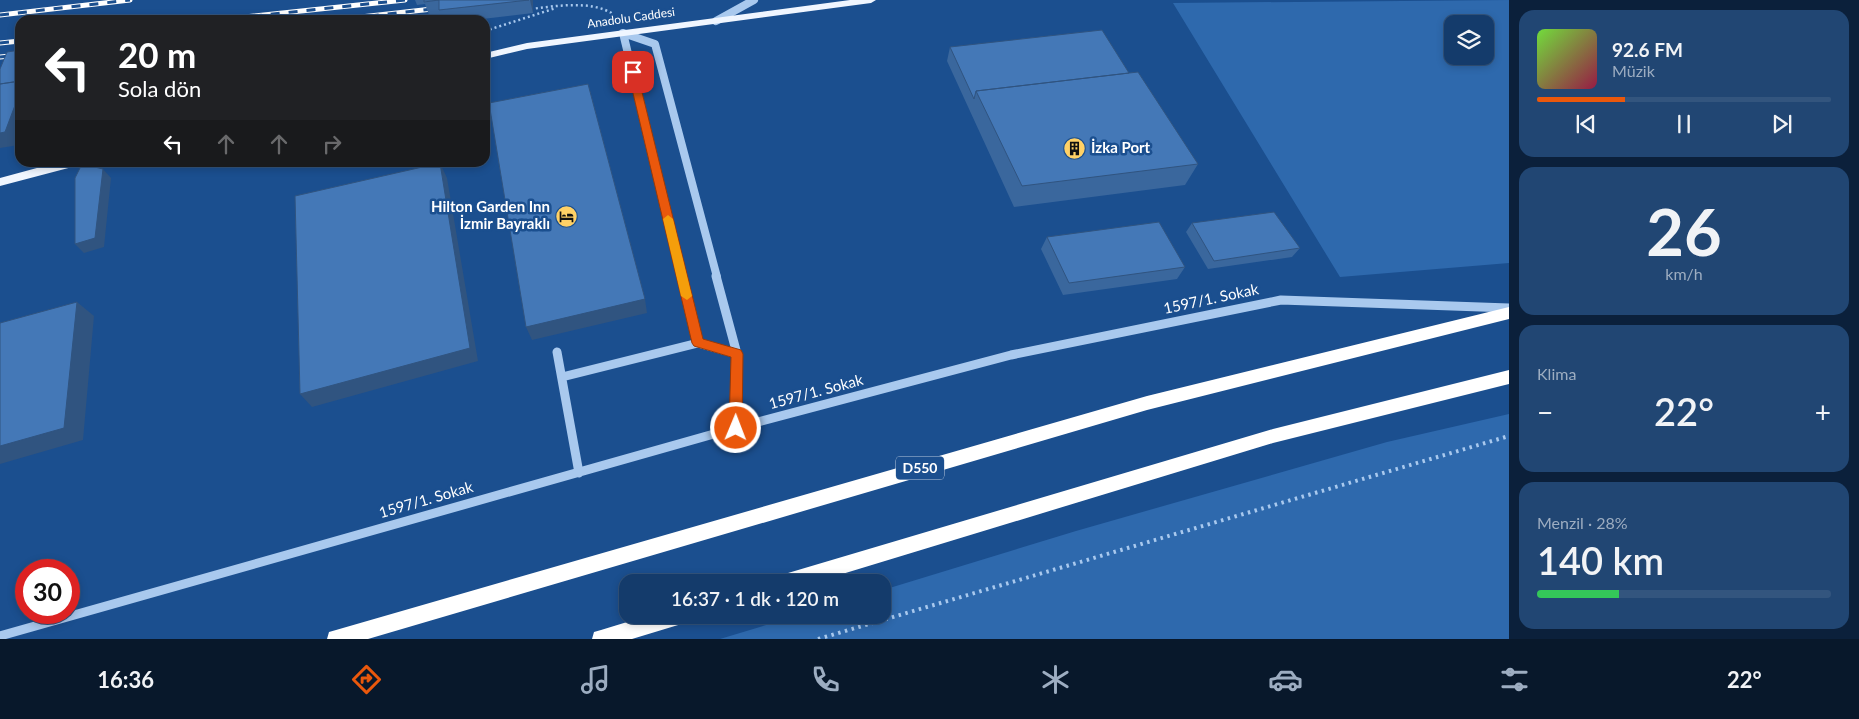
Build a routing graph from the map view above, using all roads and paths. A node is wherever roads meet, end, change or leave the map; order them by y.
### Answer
1 (754, 0) edge
2 (871, 0) edge
3 (563, 6) junction
4 (525, 10) edge
5 (716, 21) junction
6 (490, 29) edge
7 (624, 33) junction
8 (490, 55) edge
9 (57, 167) edge
10 (0, 182) edge
11 (1509, 308) edge
12 (1509, 313) edge
13 (698, 343) junction
14 (557, 352) dead end
15 (737, 354) junction
16 (562, 377) junction
17 (1509, 377) edge
18 (736, 428) junction
19 (1509, 436) edge
20 (579, 473) junction
21 (815, 574) edge
22 (651, 624) edge
23 (0, 636) edge
24 (336, 639) edge
25 (601, 639) edge
26 (818, 639) edge

1 - 5 street
2 - 5 main road, Anadolu Caddesi
3 - 4 path
3 - 6 path
3 - 7 path
5 - 7 main road, Anadolu Caddesi
7 - 8 main road, Anadolu Caddesi
7 - 13 street
7 - 15 street
9 - 10 main road
11 - 18 street, 1597/1. Sokak
12 - 24 highway, D550
13 - 15 street
13 - 16 street
14 - 16 street
15 - 18 street
16 - 20 street
17 - 21 highway
18 - 20 street, 1597/1. Sokak
19 - 26 path
20 - 23 street, 1597/1. Sokak
22 - 25 highway

